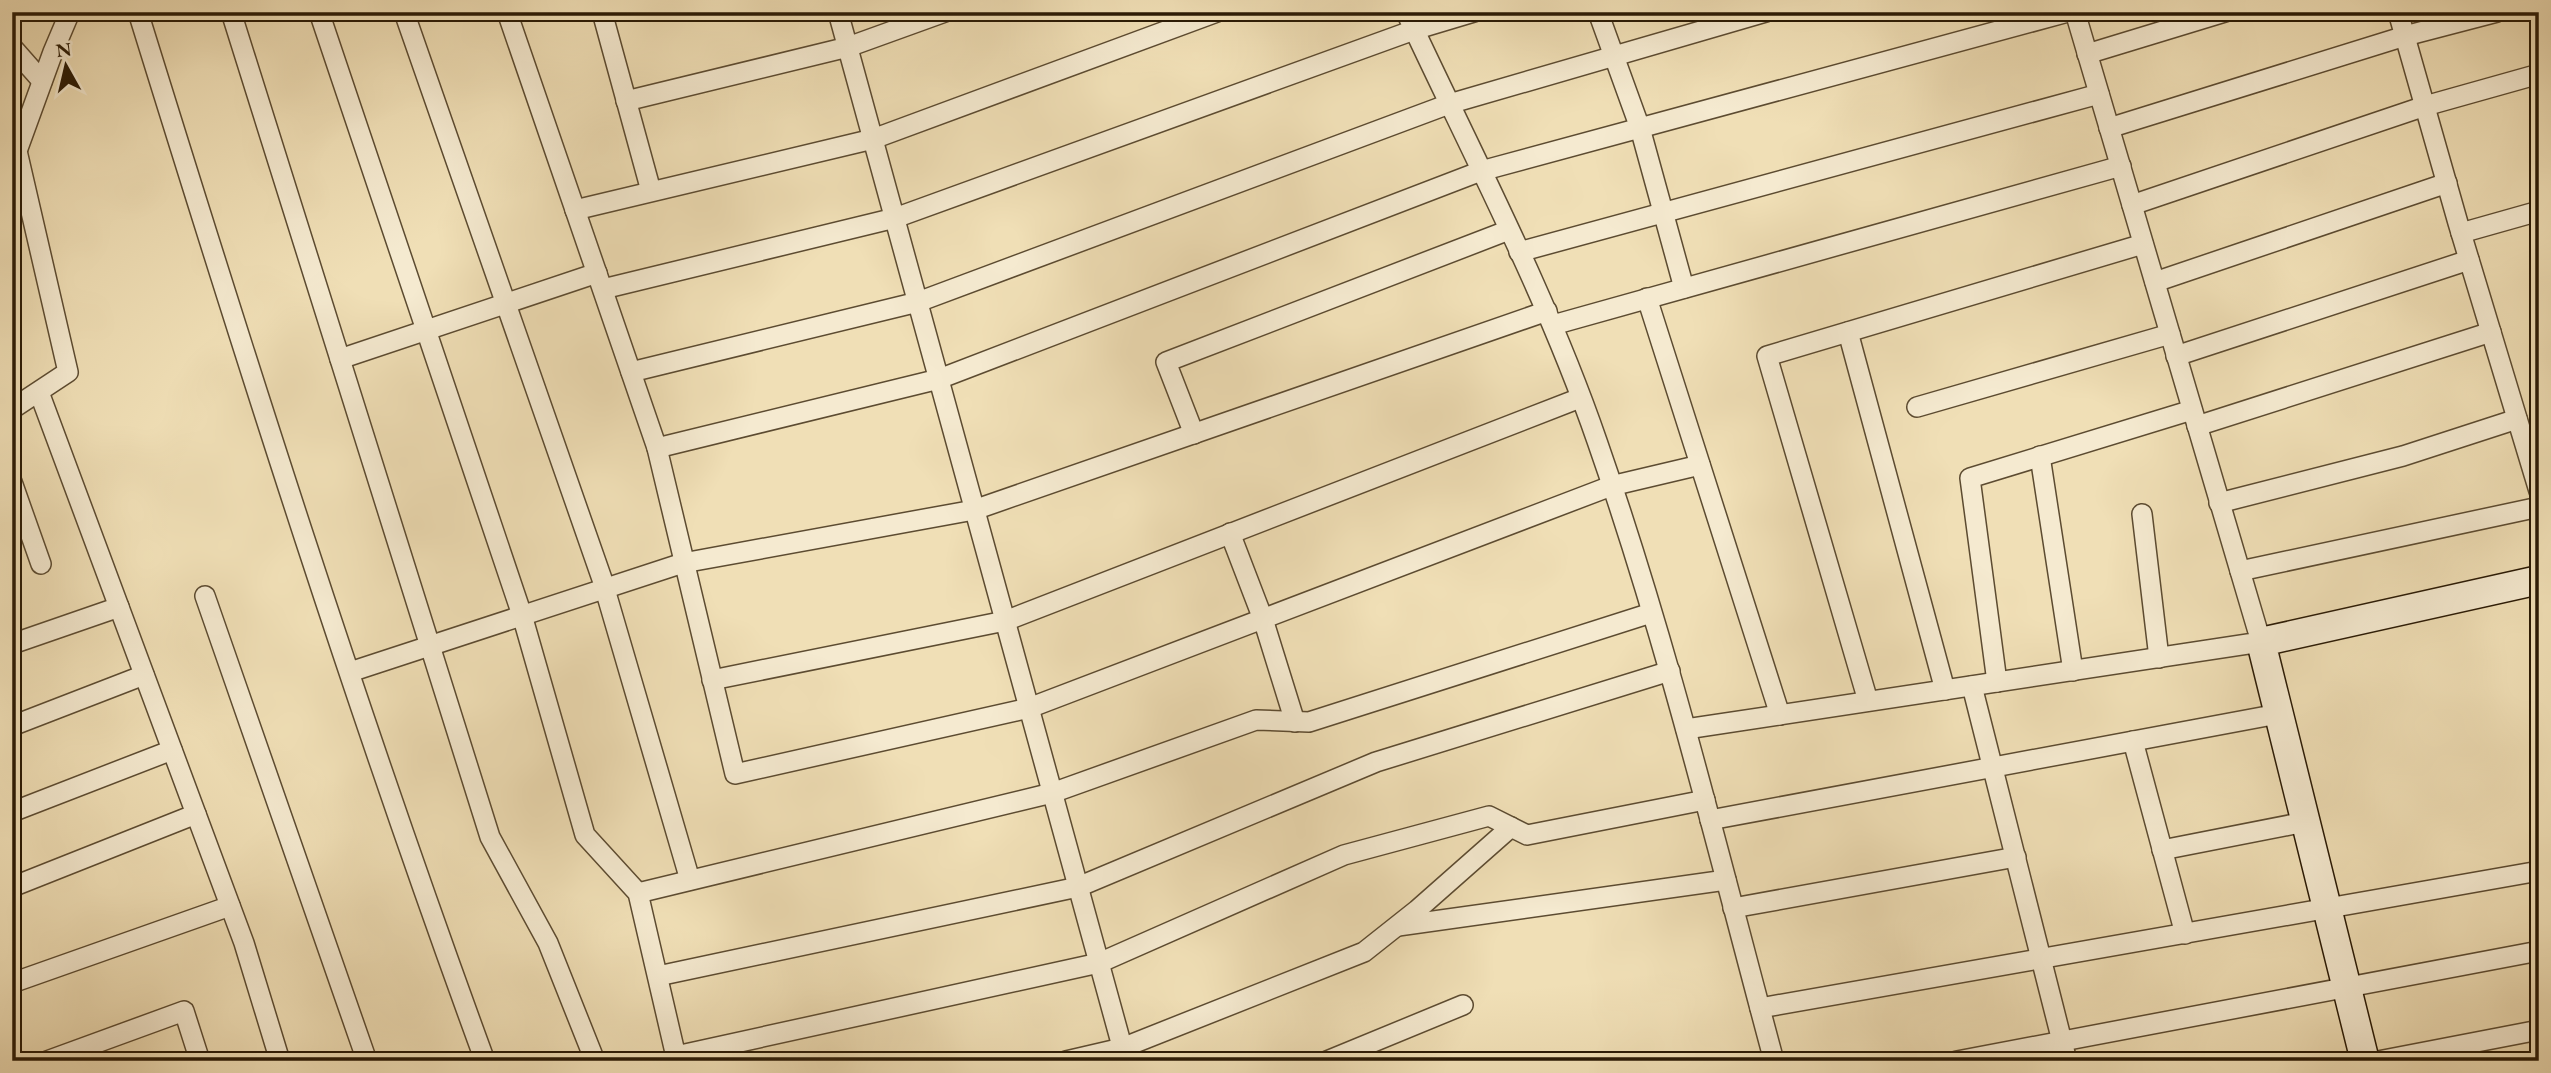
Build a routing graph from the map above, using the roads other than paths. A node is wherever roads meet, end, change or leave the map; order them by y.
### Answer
1 (70, 12) edge
2 (138, 12) edge
3 (231, 12) edge
4 (319, 12) edge
5 (404, 12) edge
6 (507, 12) edge
7 (838, 12) edge
8 (945, 12) edge
9 (1217, 12) edge
10 (1474, 12) edge
11 (1598, 12) edge
12 (1766, 12) edge
13 (2068, 12) edge
14 (2075, 12) edge
15 (2225, 12) edge
16 (2398, 12) edge
17 (2497, 12) edge
18 (608, 14) edge
19 (1410, 21) edge
20 (2405, 36) junction
21 (12, 47) edge
22 (848, 47) junction
23 (2087, 54) junction
24 (1614, 56) junction
25 (2539, 74) edge
26 (42, 81) junction
27 (2099, 94) junction
28 (626, 101) junction
29 (1449, 104) junction
30 (2425, 106) junction
31 (1640, 128) junction
32 (2109, 128) junction
33 (873, 139) junction
34 (15, 156) edge
35 (2121, 166) junction
36 (1481, 171) junction
37 (2446, 183) junction
38 (651, 191) junction
39 (2132, 205) junction
40 (575, 210) junction
41 (2539, 211) edge
42 (1663, 213) junction
43 (895, 218) junction
44 (1509, 230) junction
45 (2461, 233) junction
46 (2143, 244) junction
47 (1519, 252) junction
48 (2469, 260) junction
49 (600, 281) junction
50 (2155, 282) junction
51 (1684, 288) junction
52 (1647, 298) junction
53 (918, 302) junction
54 (506, 304) junction
55 (1550, 318) junction
56 (426, 330) junction
57 (1848, 332) junction
58 (2490, 332) junction
59 (2170, 334) junction
60 (2176, 356) junction
61 (340, 359) junction
62 (631, 372) junction
63 (939, 379) junction
64 (39, 392) junction
65 (1580, 398) junction
66 (1917, 407) dead end
67 (12, 409) edge
68 (2194, 418) junction
69 (2517, 419) junction
70 (1194, 434) junction
71 (657, 448) junction
72 (2040, 456) junction
73 (1700, 465) junction
74 (12, 482) edge
75 (1611, 486) junction
76 (2539, 491) edge
77 (2219, 503) junction
78 (2539, 507) edge
79 (974, 510) junction
80 (2142, 514) dead end
81 (1230, 533) junction
82 (683, 563) junction
83 (41, 564) dead end
84 (2239, 571) junction
85 (2539, 580) edge
86 (605, 588) junction
87 (205, 596) dead end
88 (119, 607) junction
89 (1651, 613) junction
90 (522, 615) junction
91 (1263, 619) junction
92 (1005, 621) junction
93 (2260, 642) junction
94 (12, 644) edge
95 (429, 646) junction
96 (2160, 658) junction
97 (1670, 671) junction
98 (2073, 671) junction
99 (350, 672) junction
100 (144, 675) junction
101 (712, 680) junction
102 (1997, 682) junction
103 (1972, 686) junction
104 (1945, 690) junction
105 (1868, 701) junction
106 (1029, 708) junction
107 (2278, 714) junction
108 (1780, 715) junction
109 (1295, 722) junction
110 (12, 726) edge
111 (1686, 729) junction
112 (2133, 741) junction
113 (172, 750) junction
114 (1993, 767) junction
115 (1052, 793) junction
116 (1705, 800) junction
117 (12, 812) edge
118 (196, 814) junction
119 (1710, 820) junction
120 (2305, 822) junction
121 (1511, 827) junction
122 (2162, 850) junction
123 (2016, 857) junction
124 (2539, 871) edge
125 (690, 880) junction
126 (1726, 880) junction
127 (12, 887) edge
128 (1078, 887) junction
129 (638, 893) junction
130 (230, 906) junction
131 (1733, 908) junction
132 (2327, 909) junction
133 (1397, 926) junction
134 (2185, 934) junction
135 (2539, 951) edge
136 (2042, 959) junction
137 (1099, 963) junction
138 (658, 976) junction
139 (12, 983) edge
140 (2347, 987) junction
141 (1463, 1005) dead end
142 (1760, 1008) junction
143 (2539, 1030) edge
144 (2062, 1041) junction
145 (1124, 1054) edge
146 (677, 1059) edge
147 (47, 1061) edge
148 (200, 1061) edge
149 (281, 1061) edge
150 (367, 1061) edge
151 (485, 1061) edge
152 (596, 1061) edge
153 (1066, 1061) edge
154 (1327, 1061) edge
155 (1774, 1061) edge
156 (1957, 1061) edge
157 (2067, 1061) edge
158 (2365, 1061) edge
159 (2378, 1061) edge

1 - 26 street
2 - 99 street
3 - 61 street
4 - 56 street
5 - 54 street
6 - 40 street
7 - 22 street
8 - 22 street
9 - 33 street
10 - 19 street
11 - 24 street
12 - 24 street
13 - 31 street
14 - 23 street
15 - 23 street
16 - 20 street
17 - 20 street
18 - 28 street
19 - 29 street
19 - 43 street
20 - 30 street
20 - 32 street
21 - 26 street
22 - 28 street
22 - 33 street
23 - 27 street
24 - 29 street
24 - 31 street
25 - 30 street
26 - 34 street
27 - 32 street
27 - 42 street
28 - 38 street
29 - 36 street
29 - 53 street
30 - 37 street
30 - 39 street
31 - 36 street
31 - 42 street
32 - 35 street
33 - 38 street
33 - 43 street
34 - 64 street
35 - 39 street
35 - 51 street
36 - 44 street
36 - 63 street
37 - 45 street
37 - 50 street
38 - 40 street
39 - 46 street
40 - 49 street
41 - 45 street
42 - 47 street
42 - 51 street
43 - 49 street
43 - 53 street
44 - 47 street
44 - 70 street
45 - 48 street
46 - 50 street
46 - 57 street
47 - 55 street
48 - 58 street
48 - 60 street
49 - 54 street
49 - 62 street
50 - 59 street
51 - 52 street
52 - 55 street
52 - 73 street
53 - 62 street
53 - 63 street
54 - 56 street
54 - 86 street
55 - 65 street
55 - 70 street
56 - 61 street
56 - 90 street
57 - 104 street
57 - 105 street
58 - 68 street
58 - 69 street
59 - 60 street
59 - 66 street
60 - 68 street
61 - 95 street
62 - 71 street
63 - 71 street
63 - 79 street
64 - 67 street
64 - 88 street
65 - 75 street
65 - 81 street
68 - 72 street
68 - 77 street
69 - 76 street
69 - 77 street
70 - 79 street
71 - 82 street
72 - 98 street
72 - 102 street
73 - 75 street
73 - 108 street
74 - 83 street
75 - 89 street
75 - 91 street
77 - 84 street
78 - 84 street
79 - 82 street
79 - 92 street
80 - 96 street
81 - 91 street
81 - 92 street
82 - 86 street
82 - 101 street
84 - 93 street
85 - 93 street
86 - 90 street
86 - 125 street
87 - 150 street
88 - 94 street
88 - 100 street
89 - 97 street
89 - 109 street
90 - 95 street
90 - 129 street
91 - 106 street
91 - 109 street
92 - 101 street
92 - 106 street
93 - 96 street
93 - 107 street
95 - 99 street
95 - 152 street
96 - 98 street
97 - 111 street
97 - 128 street
98 - 102 street
99 - 151 street
100 - 110 street
100 - 113 street
101 - 106 street
102 - 103 street
103 - 104 street
103 - 114 street
104 - 105 street
105 - 108 street
106 - 115 street
107 - 112 street
107 - 120 street
108 - 111 street
109 - 115 street
111 - 116 street
112 - 114 street
112 - 122 street
113 - 117 street
113 - 118 street
114 - 119 street
114 - 123 street
115 - 125 street
115 - 128 street
116 - 119 street
116 - 121 street
118 - 127 street
118 - 130 street
119 - 126 street
120 - 122 street
120 - 132 street
121 - 133 street
121 - 137 street
122 - 134 street
123 - 131 street
123 - 136 street
124 - 132 street
125 - 129 street
126 - 131 street
126 - 133 street
128 - 137 street
128 - 138 street
129 - 138 street
130 - 139 street
130 - 149 street
131 - 142 street
132 - 134 street
132 - 140 street
133 - 145 street
134 - 136 street
135 - 140 street
136 - 142 street
136 - 144 street
137 - 145 street
137 - 146 street
138 - 146 street
140 - 144 street
140 - 158 street
141 - 154 street
142 - 155 street
143 - 159 street
144 - 156 street
144 - 157 street
145 - 153 street
147 - 148 street

